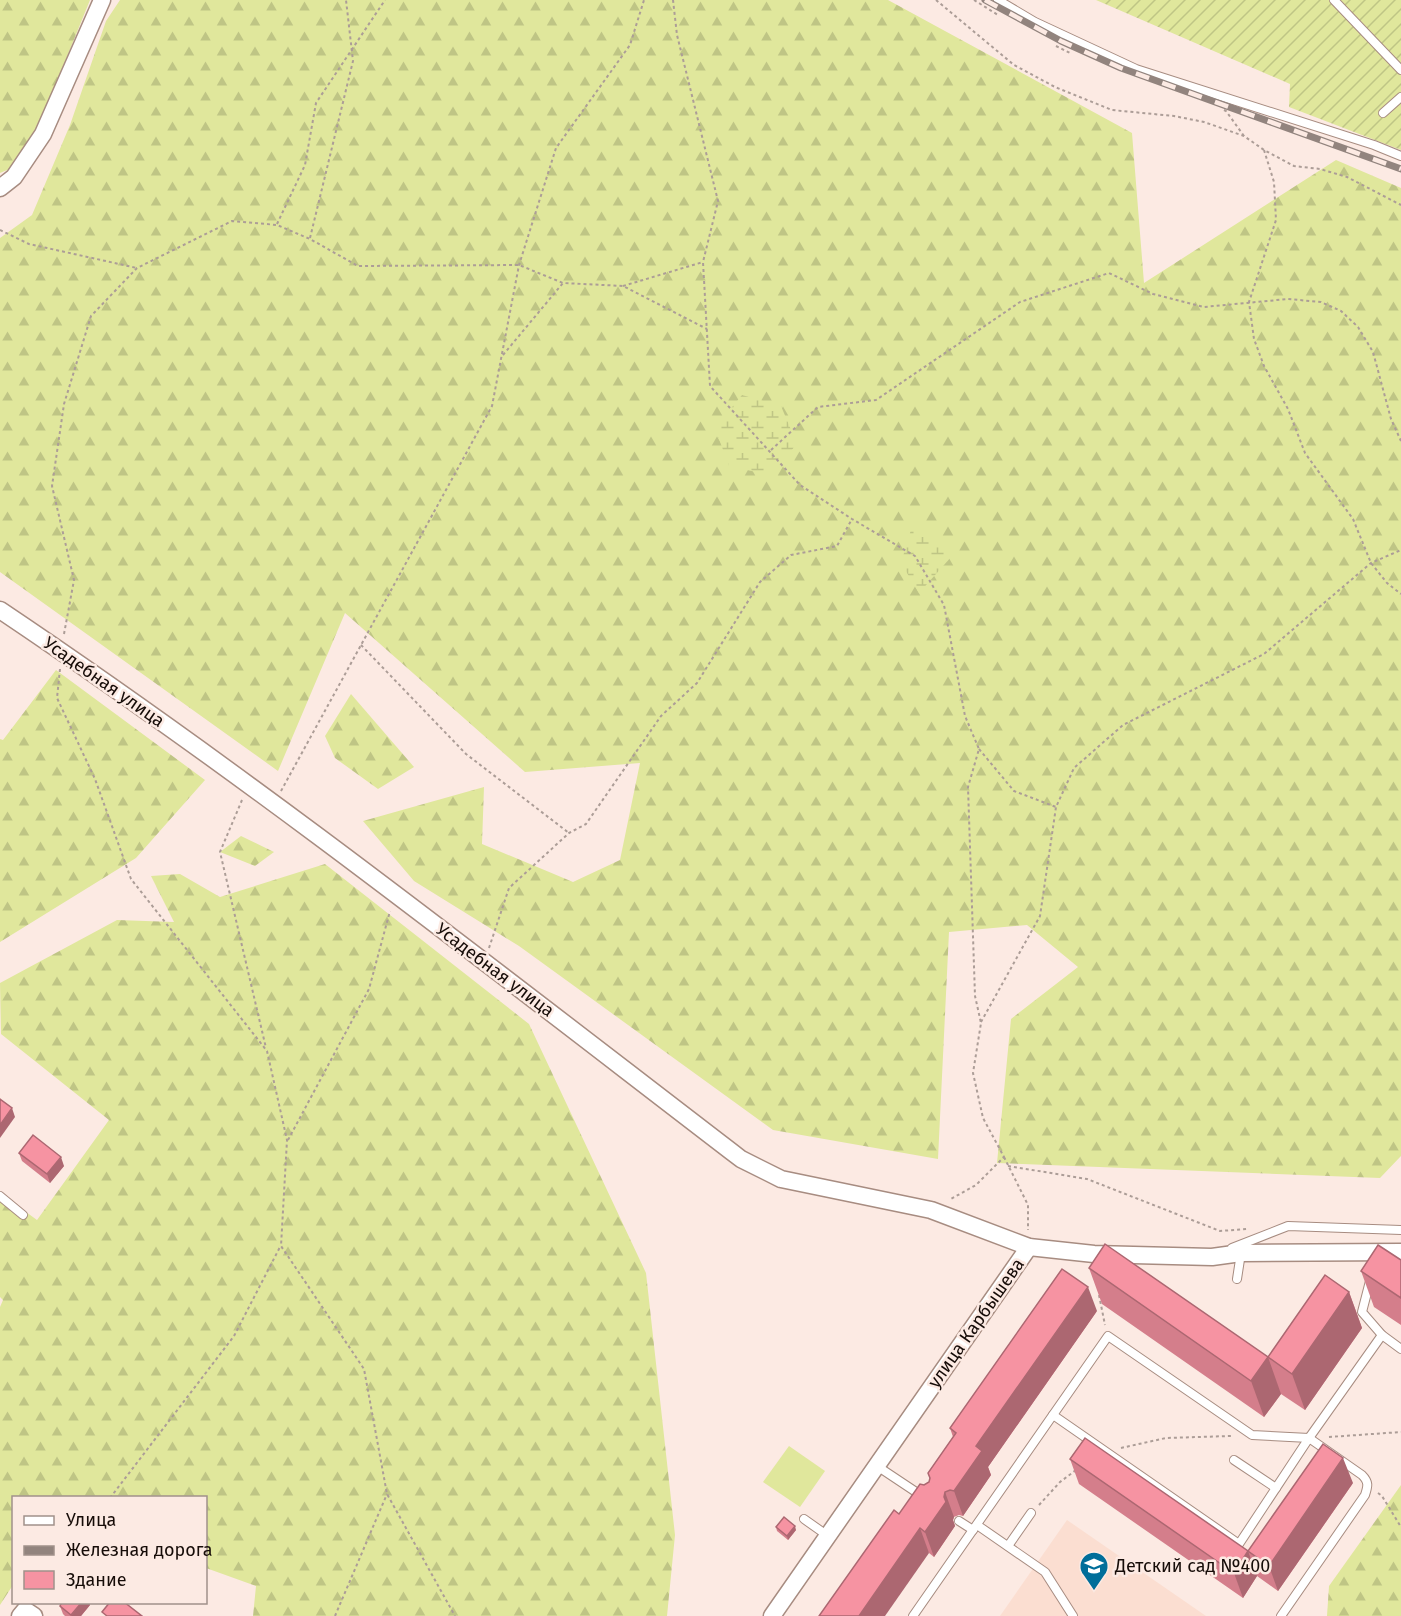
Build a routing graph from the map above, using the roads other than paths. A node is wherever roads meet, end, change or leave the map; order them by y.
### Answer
1 (102, 0) edge
2 (998, 0) edge
3 (1334, 0) edge
4 (1401, 70) edge
5 (1401, 97) edge
6 (1383, 113) dead end
7 (1401, 156) edge
8 (0, 188) edge
9 (0, 610) edge
10 (0, 1196) edge
11 (22, 1215) dead end
12 (1401, 1230) edge
13 (1029, 1248) junction
14 (1401, 1252) edge
15 (1241, 1253) junction
16 (1212, 1257) junction
17 (1375, 1261) junction
18 (1237, 1279) dead end
19 (1382, 1335) junction
20 (1401, 1348) edge
21 (1053, 1415) junction
22 (1309, 1438) junction
23 (1234, 1460) dead end
24 (877, 1466) junction
25 (1276, 1488) junction
26 (927, 1500) edge
27 (1031, 1513) dead end
28 (804, 1519) dead end
29 (959, 1521) dead end
30 (975, 1527) junction
31 (828, 1536) junction
32 (1008, 1546) junction
33 (772, 1616) edge
34 (913, 1616) edge
35 (1073, 1616) edge
36 (1281, 1616) edge

1 - 8 street
2 - 7 lane
3 - 4 lane
5 - 6 lane
9 - 13 street, Усадебная улица
10 - 11 lane
12 - 16 lane
13 - 16 street, улица Карбышева
13 - 24 street, улица Карбышева
14 - 17 street, улица Карбышева
15 - 16 street, улица Карбышева
15 - 17 street, улица Карбышева
15 - 18 lane
17 - 19 lane
19 - 20 lane
19 - 22 lane
21 - 22 lane
21 - 25 lane
21 - 30 lane
22 - 25 lane
22 - 36 lane
23 - 25 lane
24 - 26 lane
24 - 31 street, улица Карбышева
27 - 32 lane
28 - 31 lane
29 - 30 lane
30 - 32 lane
30 - 34 lane
31 - 33 street, улица Карбышева
32 - 35 lane

